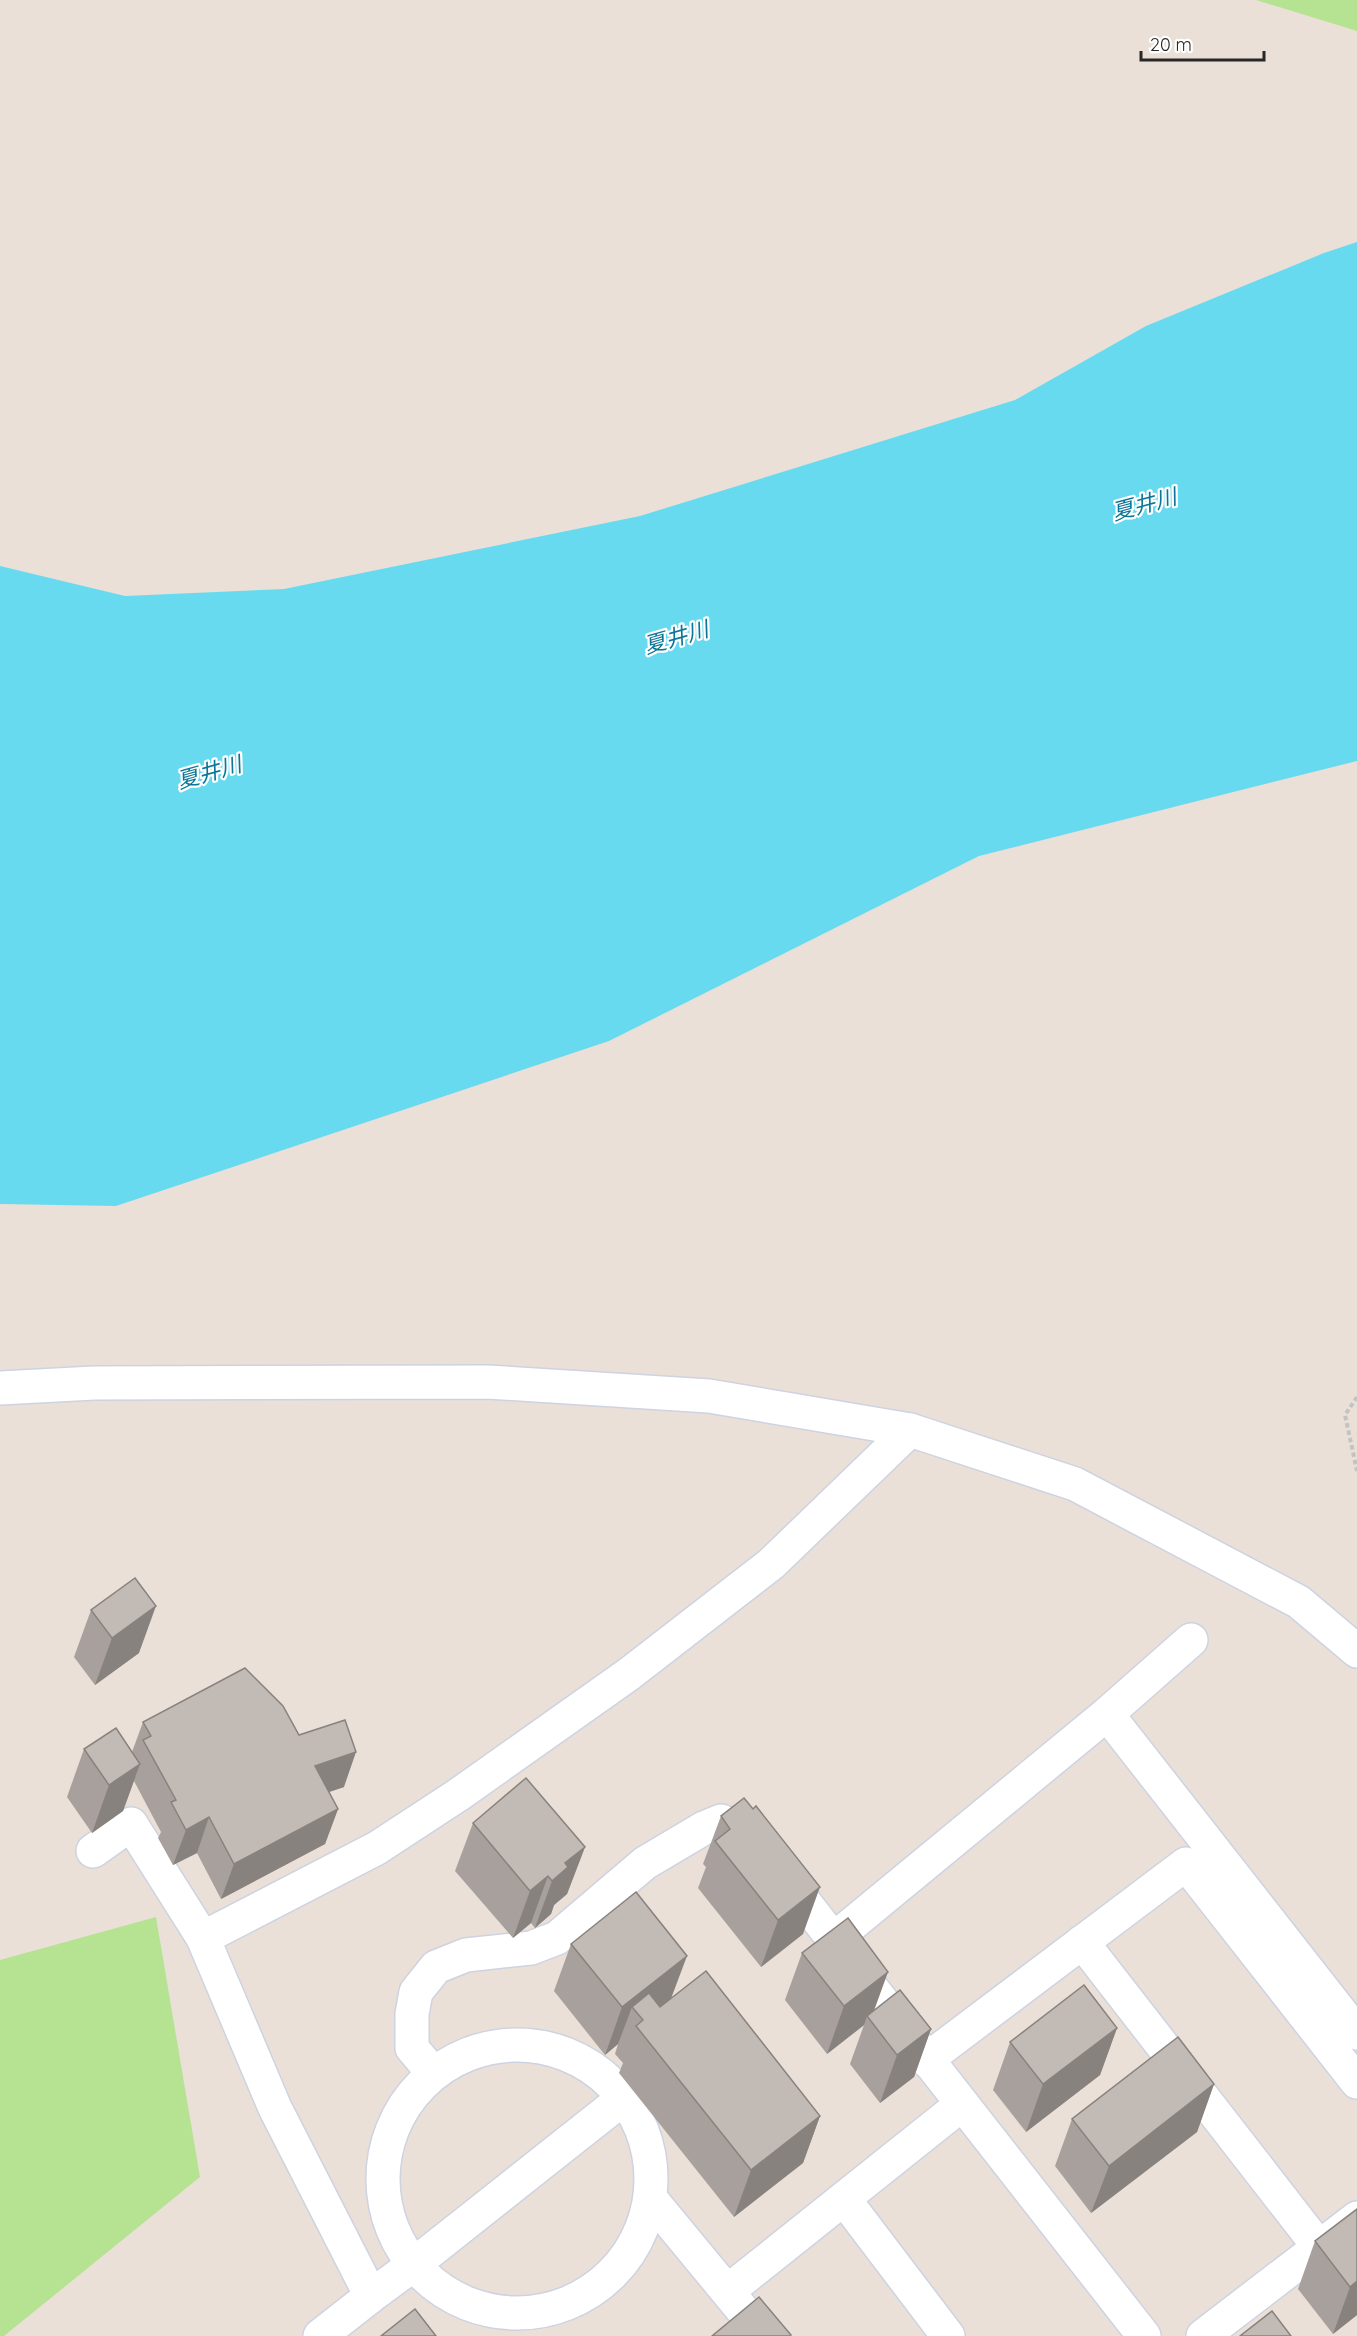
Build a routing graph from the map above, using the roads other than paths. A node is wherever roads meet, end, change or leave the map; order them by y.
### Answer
1 (0, 1388) edge
2 (909, 1430) junction
3 (1191, 1640) dead end
4 (1357, 1651) edge
5 (1107, 1714) junction
6 (93, 1851) dead end
7 (203, 1938) junction
8 (834, 1939) junction
9 (1082, 1942) junction
10 (1357, 2033) edge
11 (926, 2060) junction
12 (433, 2073) junction
13 (1357, 2082) edge
14 (624, 2098) junction
15 (962, 2105) junction
16 (650, 2198) junction
17 (843, 2199) junction
18 (1357, 2218) edge
19 (1319, 2247) junction
20 (414, 2265) junction
21 (728, 2291) junction
22 (372, 2296) junction
23 (509, 2325) edge
24 (320, 2336) edge
25 (764, 2336) edge
26 (948, 2336) edge
27 (1144, 2336) edge
28 (1203, 2336) edge

1 - 2 street
2 - 4 street
2 - 7 street
3 - 5 street
5 - 8 street
5 - 10 street
6 - 7 street
7 - 22 street
8 - 11 street
8 - 12 street
9 - 11 street
9 - 13 street
9 - 19 street
11 - 15 street
12 - 14 street
12 - 20 street
14 - 16 street
14 - 20 street
15 - 17 street
15 - 27 street
16 - 21 street
16 - 23 street
17 - 21 street
17 - 26 street
18 - 19 street
19 - 28 street
20 - 22 street
20 - 23 street
21 - 25 street
22 - 24 street

